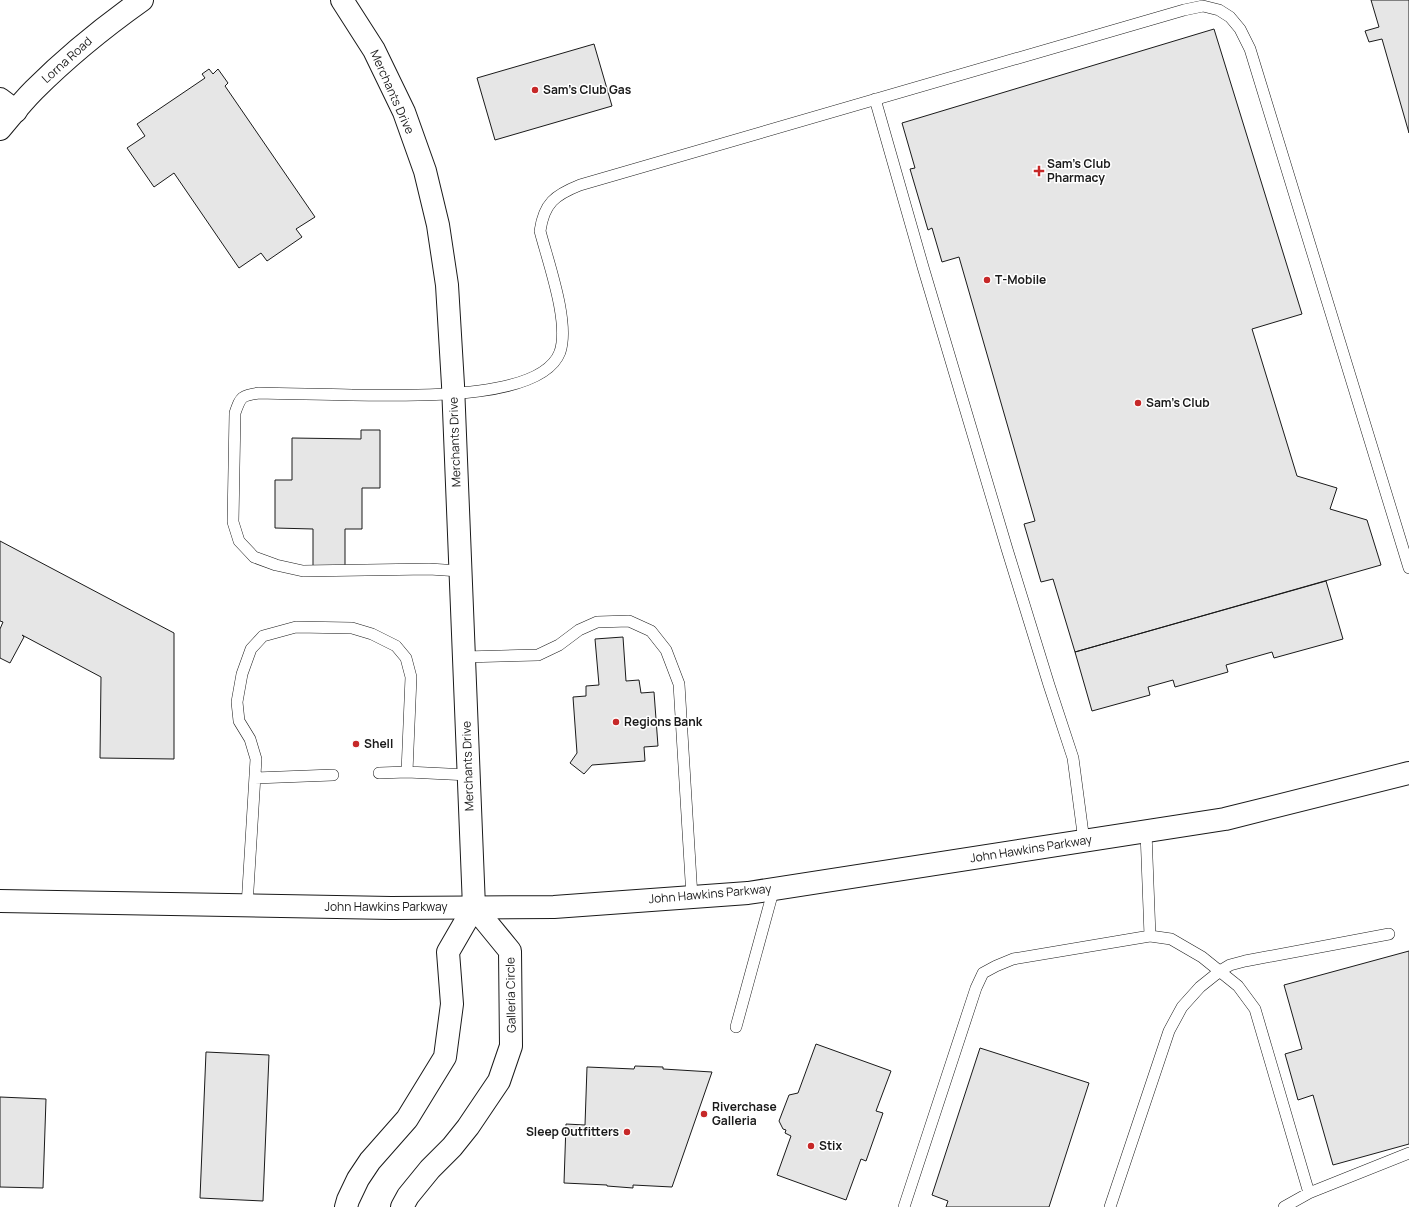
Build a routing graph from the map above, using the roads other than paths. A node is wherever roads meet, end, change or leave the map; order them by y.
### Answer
1 (142, 0) edge
2 (342, 0) edge
3 (875, 99) junction
4 (8, 105) edge
5 (0, 129) edge
6 (453, 393) junction
7 (1409, 568) edge
8 (460, 571) junction
9 (464, 657) junction
10 (406, 772) junction
11 (379, 773) dead end
12 (1409, 773) edge
13 (333, 775) dead end
14 (468, 775) junction
15 (255, 778) junction
16 (1146, 832) junction
17 (1084, 841) junction
18 (774, 888) junction
19 (692, 897) junction
20 (0, 901) edge
21 (248, 906) junction
22 (474, 907) junction
23 (1389, 934) dead end
24 (1150, 936) junction
25 (1220, 971) junction
26 (736, 1027) dead end
27 (1409, 1153) edge
28 (1309, 1193) junction
29 (346, 1207) edge
30 (402, 1207) edge
31 (904, 1207) edge
32 (1110, 1207) edge
33 (1284, 1207) edge

1 - 4 street, Lorna Road
2 - 6 street, Merchants Drive
3 - 6 lane
3 - 7 lane
3 - 17 lane
4 - 5 street, Lorna Road
6 - 8 street, Merchants Drive
6 - 8 lane
8 - 9 street, Merchants Drive
9 - 14 street, Merchants Drive
9 - 19 lane
10 - 11 lane
10 - 14 lane
10 - 15 lane
12 - 16 street, John Hawkins Parkway
13 - 15 lane
14 - 22 street, Merchants Drive
15 - 21 lane
16 - 17 street, John Hawkins Parkway
16 - 24 lane
17 - 18 street, John Hawkins Parkway
18 - 19 street, John Hawkins Parkway
18 - 26 lane
19 - 22 street, John Hawkins Parkway
20 - 21 street, John Hawkins Parkway
21 - 22 street, John Hawkins Parkway
22 - 29 street
22 - 30 street, Galleria Circle
23 - 25 lane
24 - 25 lane
24 - 31 lane
25 - 28 lane
25 - 32 lane
27 - 28 lane
28 - 33 lane

